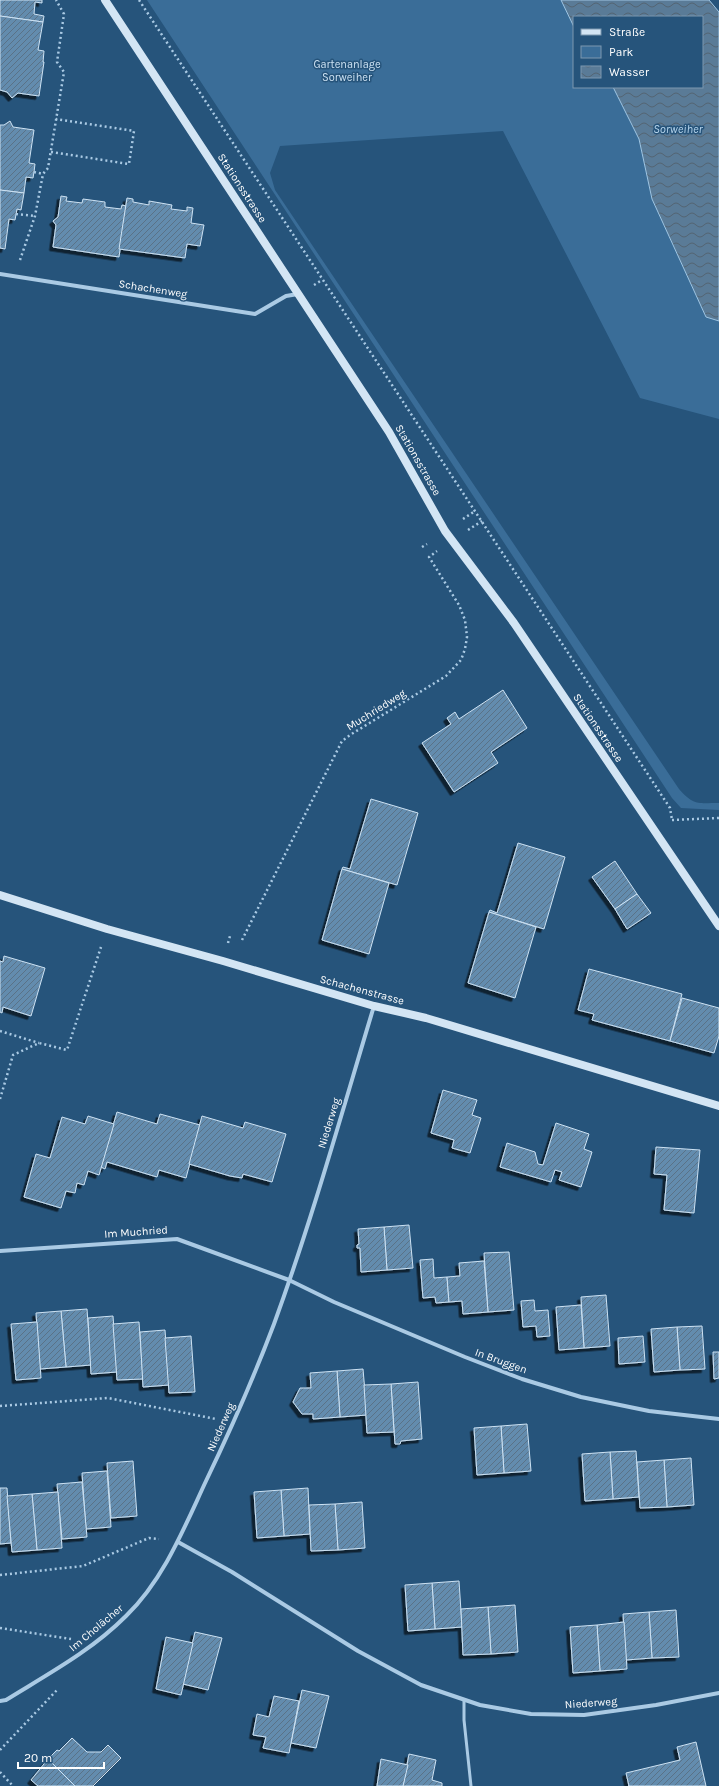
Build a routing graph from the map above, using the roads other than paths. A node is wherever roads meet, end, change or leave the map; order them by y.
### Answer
1 (105, 0) edge
2 (0, 274) edge
3 (299, 294) junction
4 (0, 895) edge
5 (719, 926) edge
6 (374, 1006) junction
7 (719, 1106) edge
8 (0, 1251) edge
9 (290, 1280) junction
10 (719, 1419) edge
11 (178, 1542) junction
12 (719, 1693) edge
13 (464, 1700) junction
14 (0, 1701) edge
15 (471, 1786) edge

1 - 3 main road, Stationsstrasse
2 - 3 street, Schachenweg
3 - 5 main road, Stationsstrasse
4 - 6 main road, Schachenstrasse
6 - 7 main road, Schachenstrasse
6 - 9 street, Niederweg
8 - 9 street, Im Muchried
9 - 10 street, In Bruggen
9 - 11 street, Niederweg
11 - 13 street, Niederweg
11 - 14 street, Im Cholächer
12 - 13 street, Niederweg
13 - 15 lane

